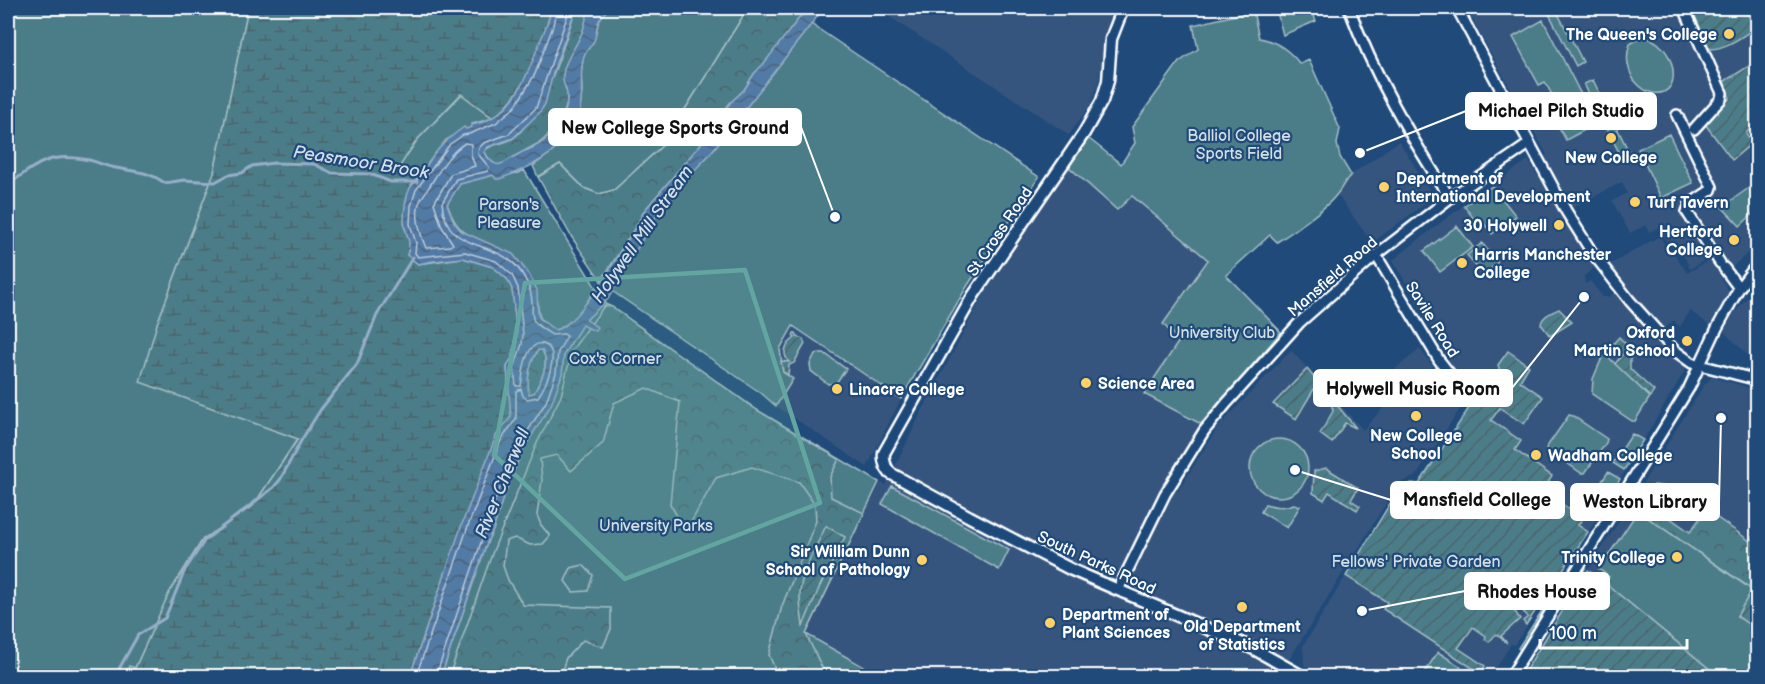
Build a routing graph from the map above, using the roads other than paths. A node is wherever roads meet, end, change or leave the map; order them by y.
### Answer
1 (1123, 8) edge
2 (1349, 8) edge
3 (1457, 8) edge
4 (1684, 8) edge
5 (1677, 115) dead end
6 (1690, 133) junction
7 (1529, 144) junction
8 (1450, 198) junction
9 (1376, 255) junction
10 (1758, 263) edge
11 (1740, 288) junction
12 (1700, 367) junction
13 (1758, 380) edge
14 (1473, 394) dead end
15 (885, 465) joint
16 (1118, 590) junction
17 (1302, 676) edge
18 (1511, 676) edge

1 - 15 street, St Cross Road
2 - 8 street
3 - 7 street
4 - 6 street
5 - 6 street
6 - 11 street
7 - 8 street, Mansfield Road
7 - 12 street
8 - 9 street, Mansfield Road
9 - 14 street, Savile Road
9 - 16 street, Mansfield Road
10 - 11 street
11 - 12 street
12 - 13 street
12 - 18 street
15 - 16 street, South Parks Road
16 - 17 street, South Parks Road

